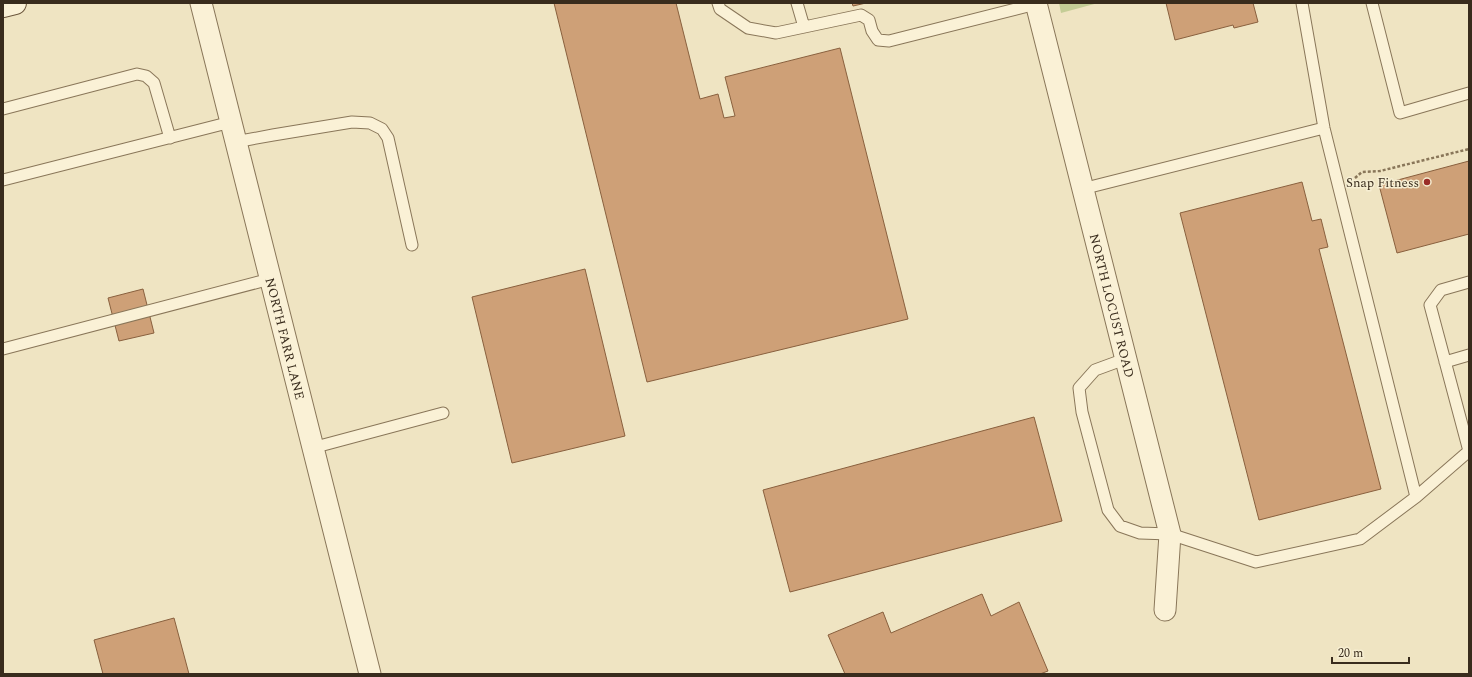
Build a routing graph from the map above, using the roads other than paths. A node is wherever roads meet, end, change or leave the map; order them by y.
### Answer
1 (15, 3) edge
2 (201, 3) edge
3 (718, 3) edge
4 (797, 3) edge
5 (1036, 3) edge
6 (1302, 3) edge
7 (1372, 3) edge
8 (3, 6) edge
9 (804, 27) junction
10 (1469, 93) edge
11 (3, 109) edge
12 (231, 122) junction
13 (1324, 128) junction
14 (170, 138) junction
15 (235, 142) junction
16 (3, 180) edge
17 (1082, 189) junction
18 (412, 245) dead end
19 (270, 279) junction
20 (1469, 282) edge
21 (3, 349) edge
22 (1469, 355) edge
23 (1125, 359) junction
24 (1445, 362) junction
25 (443, 412) dead end
26 (312, 448) junction
27 (1416, 497) junction
28 (1170, 534) junction
29 (1165, 610) dead end
30 (370, 674) edge

1 - 8 main road
2 - 12 street, NORTH FARR LANE
3 - 9 lane
4 - 9 lane
5 - 9 lane
5 - 17 street, NORTH LOCUST ROAD
6 - 13 lane
7 - 10 lane
11 - 14 lane
12 - 14 lane
12 - 15 street, NORTH FARR LANE
13 - 17 lane
13 - 27 lane
14 - 16 lane
15 - 18 lane
15 - 19 street, NORTH FARR LANE
17 - 23 street, NORTH LOCUST ROAD
19 - 21 lane
19 - 26 street, NORTH FARR LANE
20 - 24 lane
22 - 24 lane
23 - 28 street, NORTH LOCUST ROAD
23 - 28 lane
24 - 27 lane
25 - 26 lane
26 - 30 street, NORTH FARR LANE
27 - 28 lane
28 - 29 street, NORTH LOCUST ROAD

